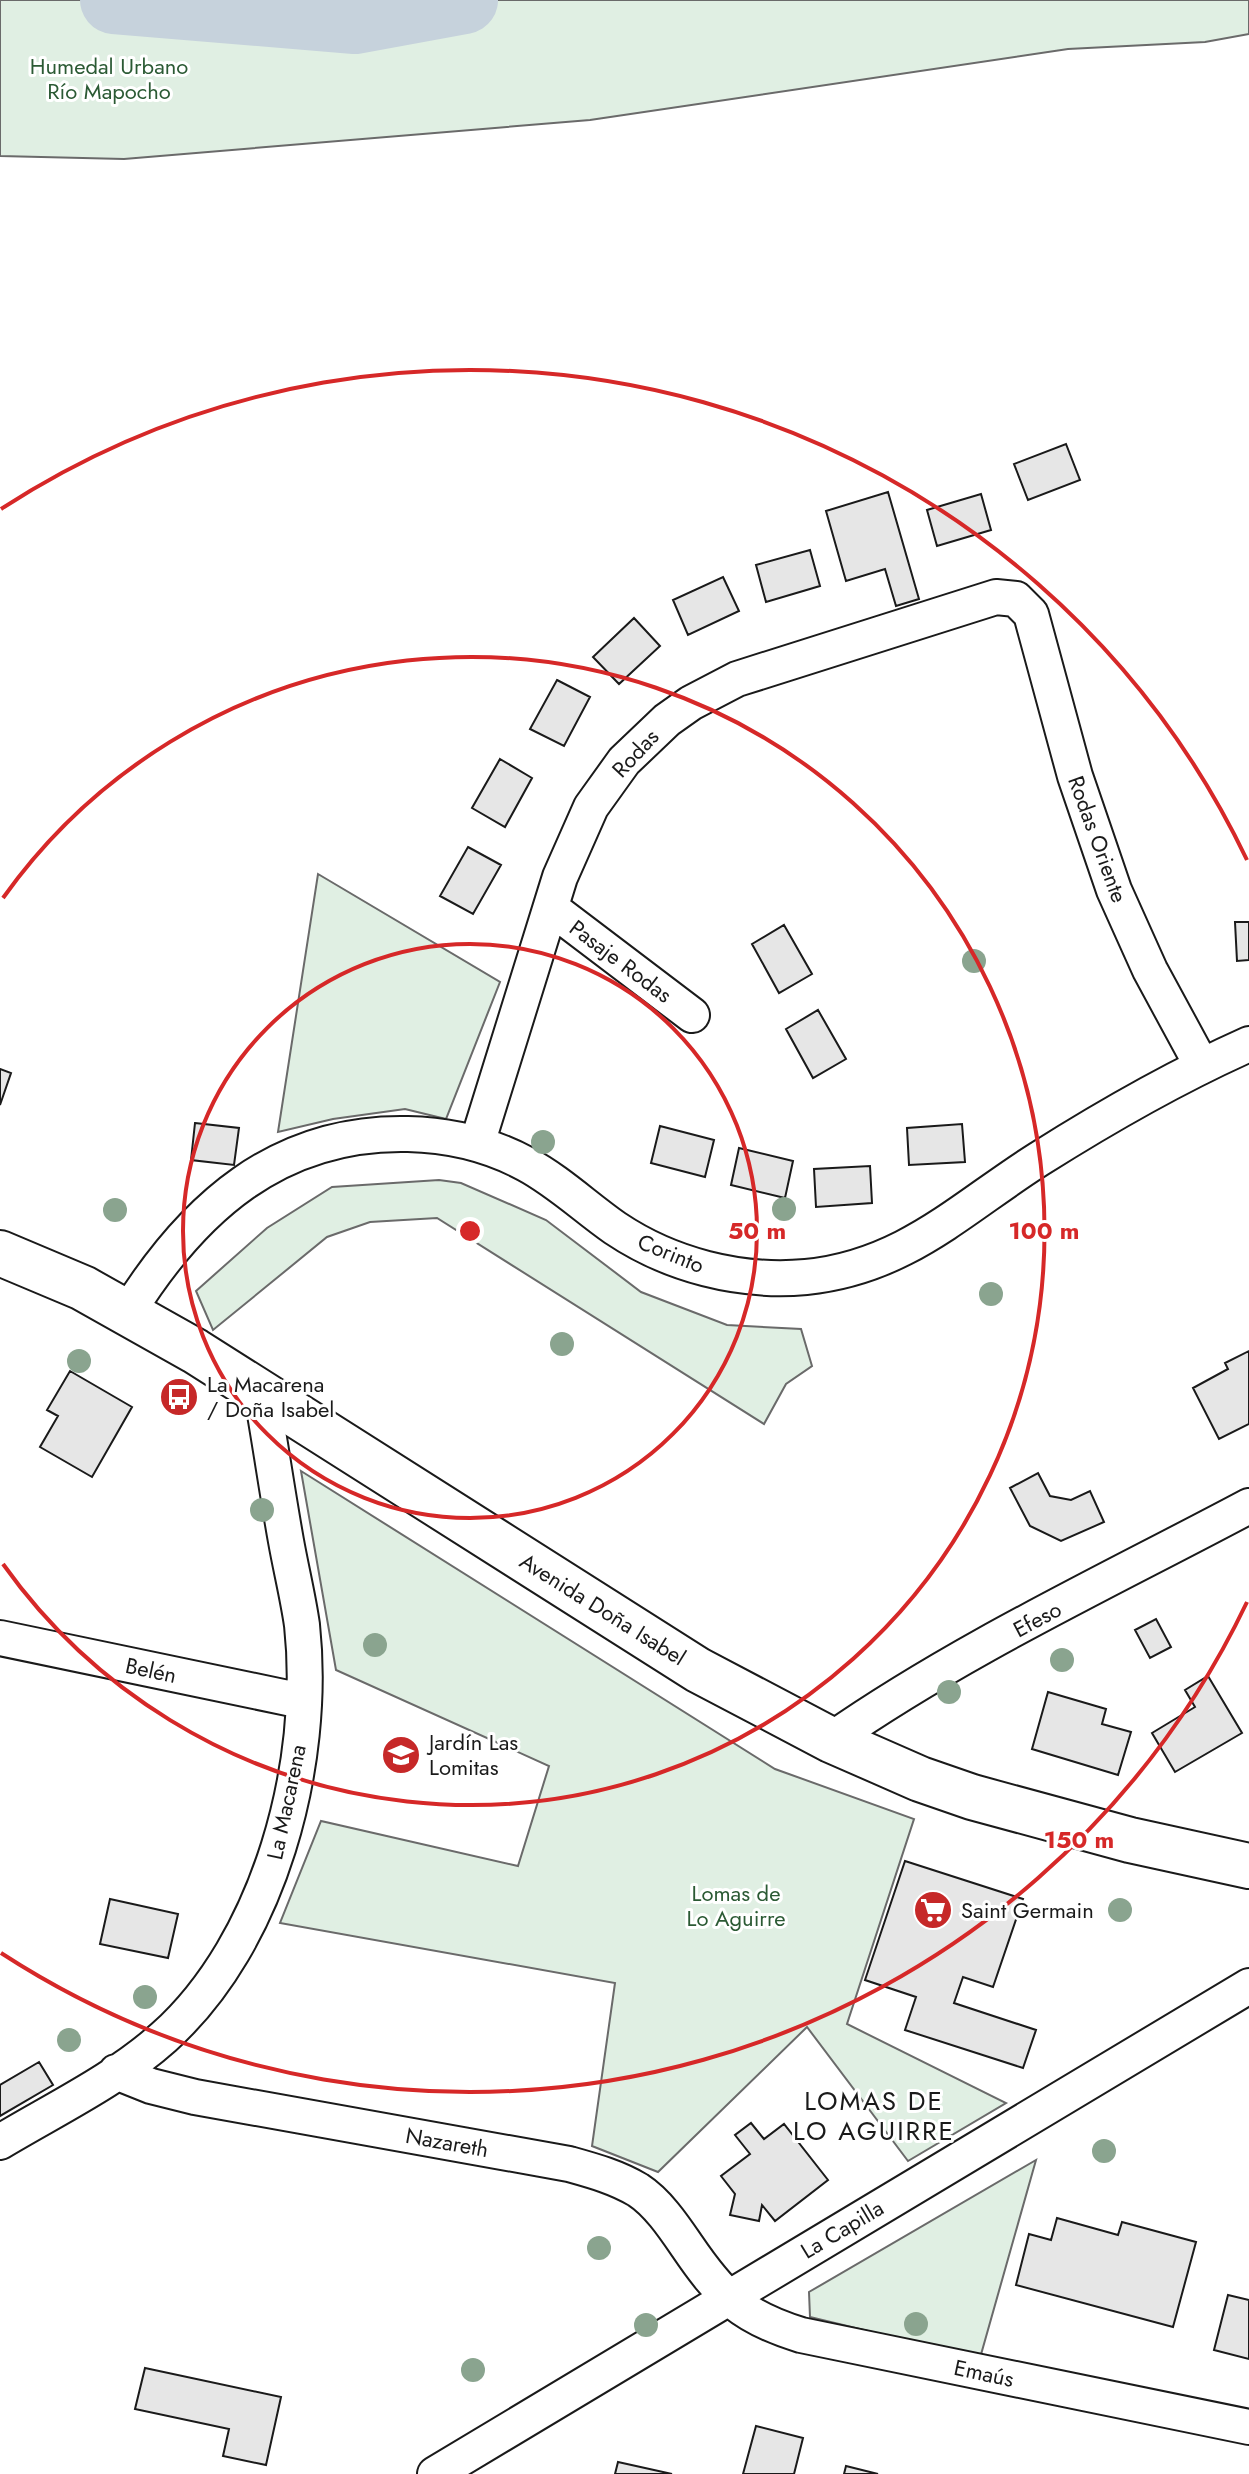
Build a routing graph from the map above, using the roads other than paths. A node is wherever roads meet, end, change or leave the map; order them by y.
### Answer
1 (1021, 602) joint
2 (551, 908) junction
3 (692, 1015) dead end
4 (1249, 1044) edge
5 (1202, 1066) junction
6 (477, 1144) junction
7 (0, 1253) edge
8 (128, 1312) junction
9 (261, 1391) junction
10 (1249, 1506) edge
11 (0, 1638) edge
12 (302, 1701) junction
13 (831, 1740) junction
14 (1249, 1866) edge
15 (1249, 1986) edge
16 (116, 2072) junction
17 (0, 2142) edge
18 (726, 2298) junction
19 (1249, 2427) edge
20 (435, 2474) edge

1 - 2 street, Rodas
1 - 5 street, Rodas Oriente
2 - 3 street, Pasaje Rodas
2 - 6 street, Rodas
4 - 5 street, Corinto
5 - 6 street, Corinto
6 - 8 street, Corinto
7 - 8 street, Avenida Doña Isabel
8 - 9 street, Avenida Doña Isabel
9 - 12 street, La Macarena
9 - 13 street, Avenida Doña Isabel
10 - 13 street, Efeso
11 - 12 street, Belén
12 - 16 street, La Macarena
13 - 14 street, Avenida Doña Isabel
15 - 18 street, La Capilla
16 - 17 street, La Macarena
16 - 18 street, Nazareth
18 - 19 street, Emaús
18 - 20 street, La Capilla

